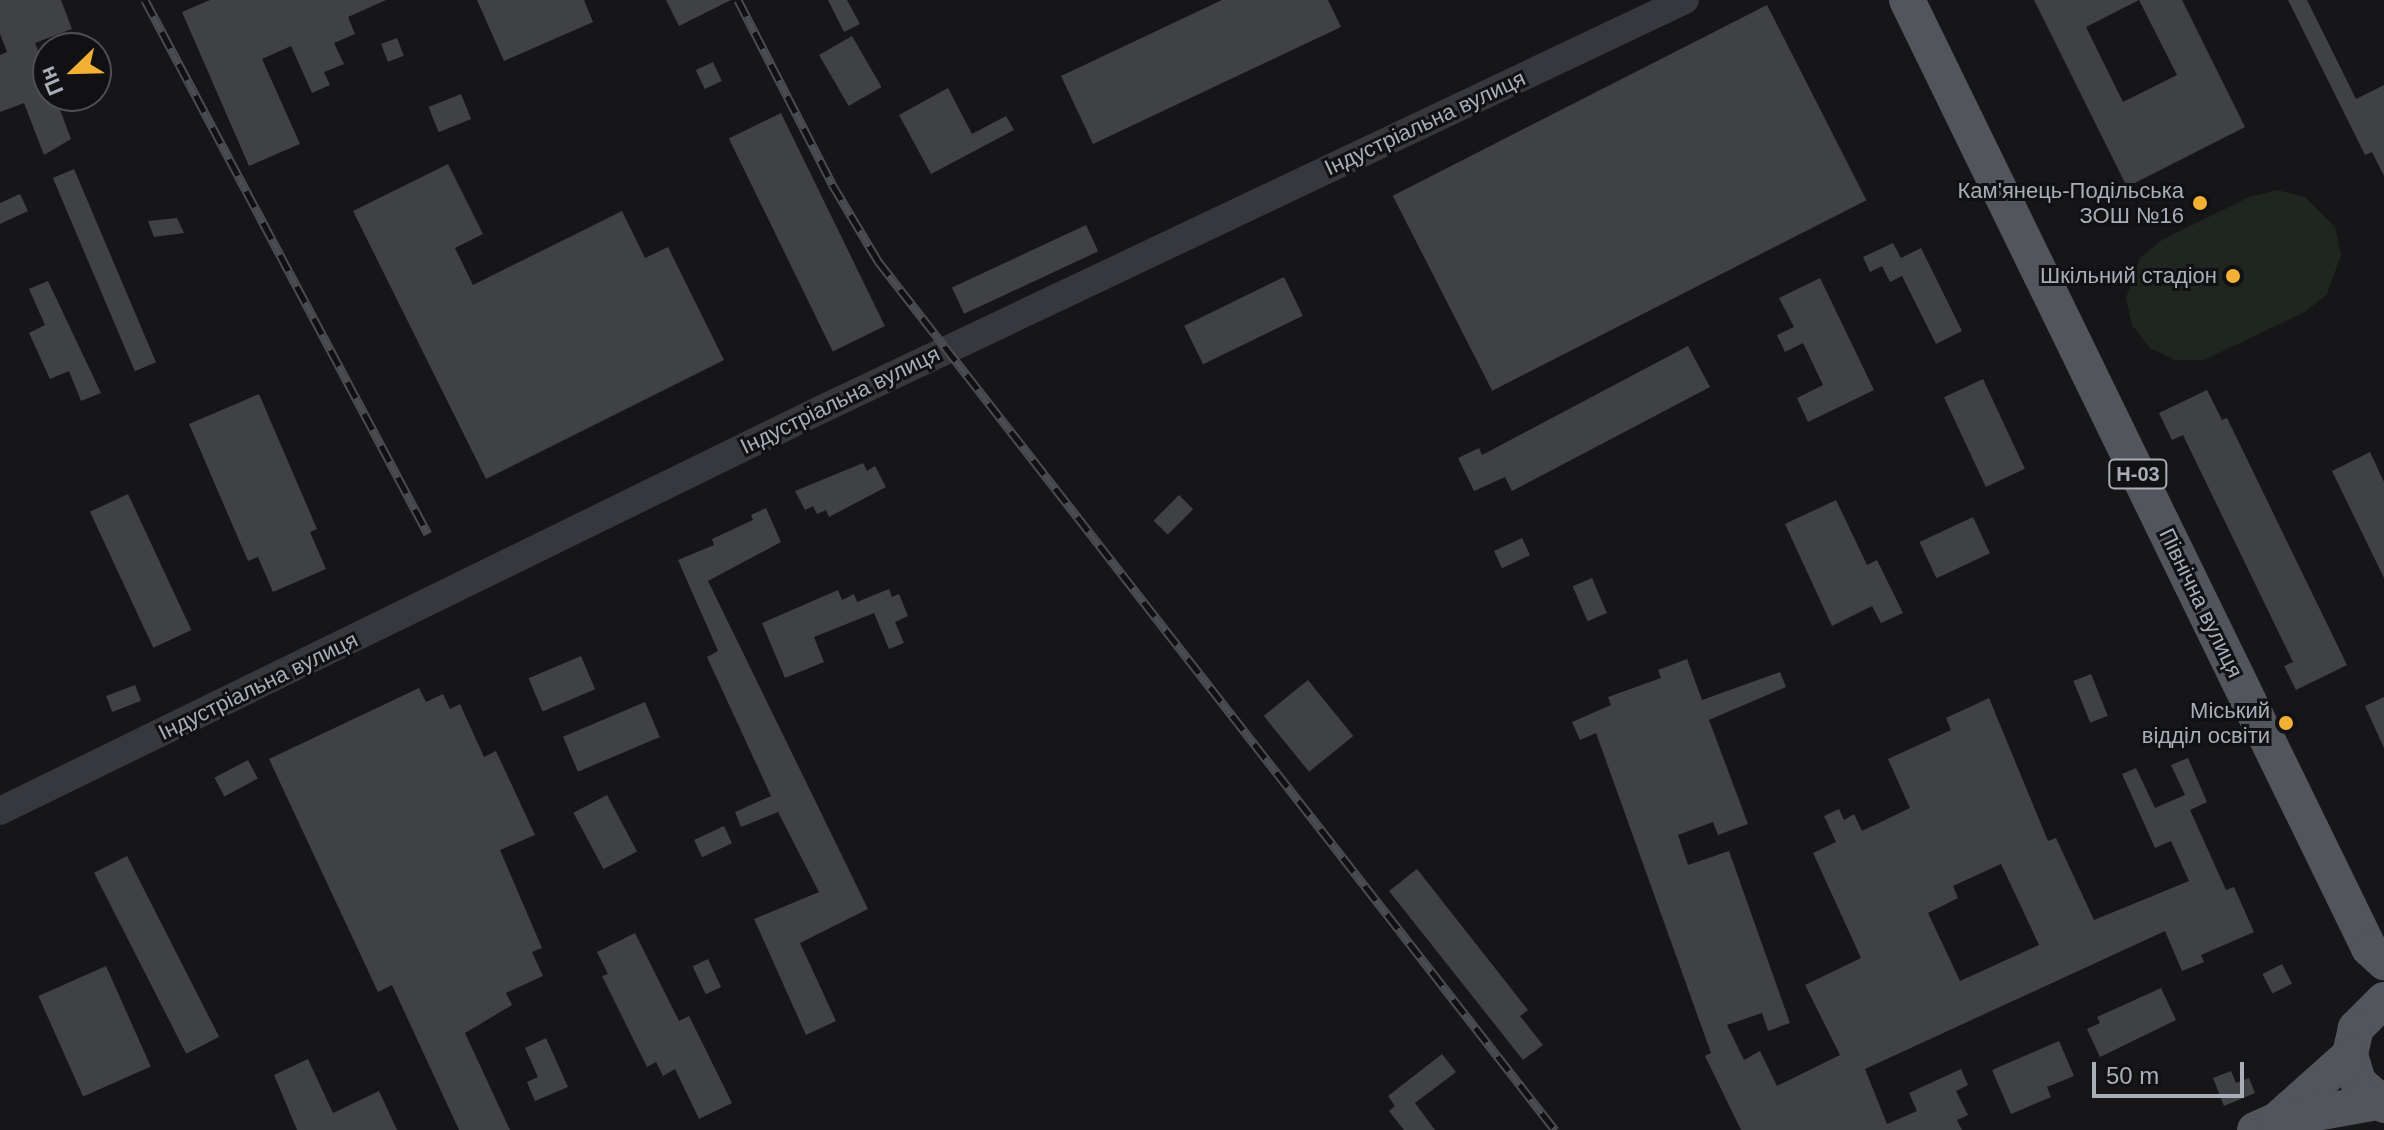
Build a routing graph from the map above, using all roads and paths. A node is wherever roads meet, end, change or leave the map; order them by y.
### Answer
1 (1685, 0) edge
2 (1907, 0) edge
3 (0, 811) edge
4 (2377, 955) edge
5 (2374, 1008) edge
6 (2350, 1055) junction
7 (2380, 1104) edge
8 (2266, 1125) edge

1 - 3 street, Індустріальна вулиця
2 - 4 main road, Північна вулиця / Н-03
4 - 5 main road, Північна вулиця / Н-03
5 - 6 main road, Н-03
6 - 7 main road, Н-03
6 - 8 main road, Н-03
7 - 8 main road, Н-03

